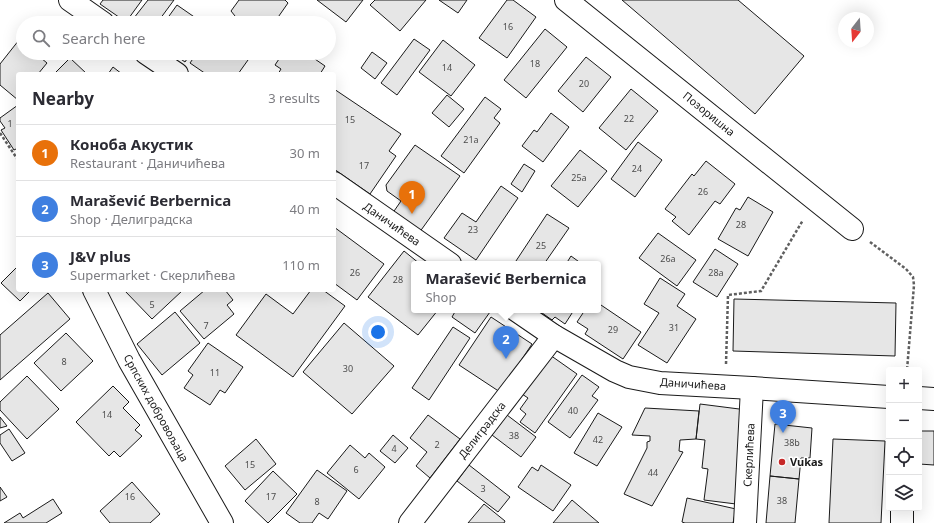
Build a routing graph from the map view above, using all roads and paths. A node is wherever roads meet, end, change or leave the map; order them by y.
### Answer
1 (70, 0) edge
2 (566, 0) edge
3 (93, 16) edge
4 (156, 60) edge
5 (174, 72) edge
6 (0, 134) edge
7 (16, 157) edge
8 (336, 184) edge
9 (816, 199) junction
10 (852, 229) joint
11 (446, 261) edge
12 (95, 292) edge
13 (520, 313) edge
14 (554, 336) junction
15 (907, 367) edge
16 (726, 387) junction
17 (752, 388) junction
18 (886, 396) edge
19 (922, 398) edge
20 (934, 399) edge
21 (902, 511) edge
22 (222, 523) edge
23 (410, 523) edge
24 (745, 523) edge
25 (902, 523) edge

1 - 3 street
2 - 9 street, Позоришна
4 - 5 street
6 - 7 path
8 - 11 street, Даничићева
9 - 10 street, Позоришна
9 - 16 path
10 - 15 path
12 - 22 street, Српских добровољаца
13 - 14 street, Даничићева
14 - 16 street, Даничићева
14 - 23 street, Делиградска
16 - 17 street, Даничићева
17 - 18 street, Даничићева
17 - 24 street, Скерлићева
19 - 20 street
21 - 25 street

